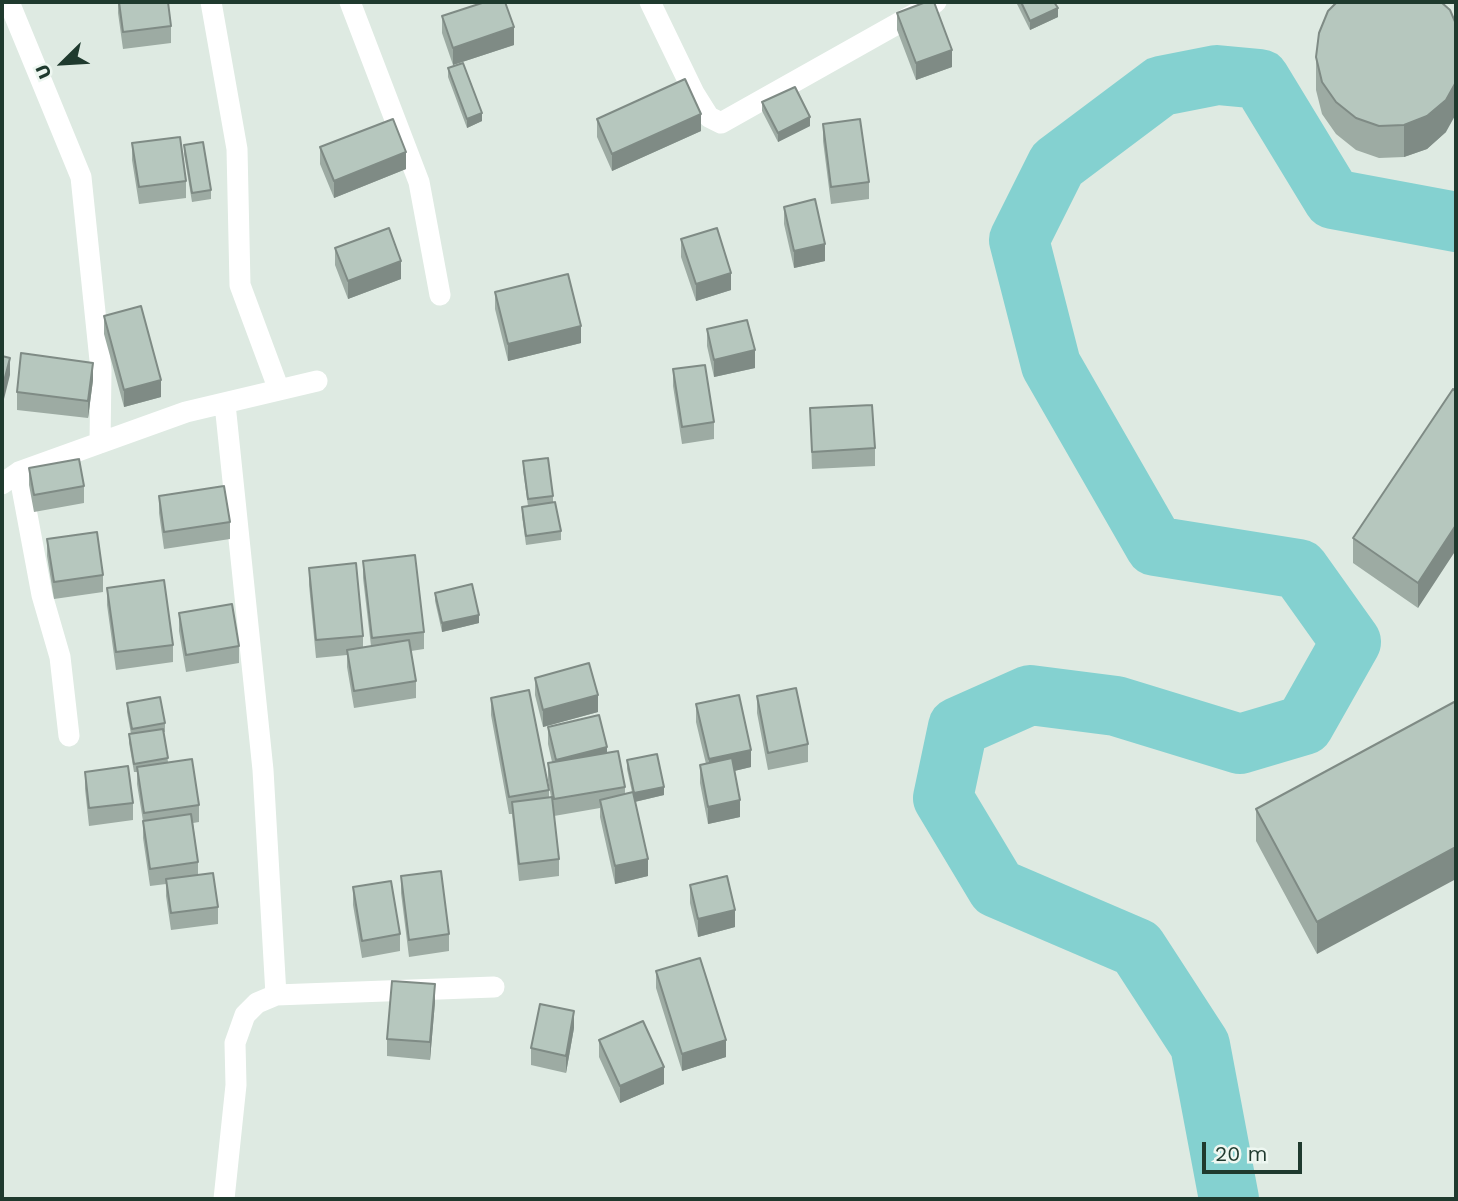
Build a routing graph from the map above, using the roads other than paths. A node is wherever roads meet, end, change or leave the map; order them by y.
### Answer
1 (9, 2) edge
2 (211, 2) edge
3 (350, 2) edge
4 (650, 2) edge
5 (936, 2) edge
6 (440, 295) dead end
7 (317, 380) dead end
8 (279, 390) junction
9 (225, 404) junction
10 (100, 443) junction
11 (10, 478) edge
12 (69, 736) dead end
13 (494, 987) dead end
14 (276, 995) junction
15 (224, 1199) edge

1 - 10 street
2 - 8 street
3 - 6 street
4 - 5 street
7 - 8 street
8 - 9 street
9 - 10 street
9 - 14 street
10 - 11 street
11 - 12 street
13 - 14 street
14 - 15 street

